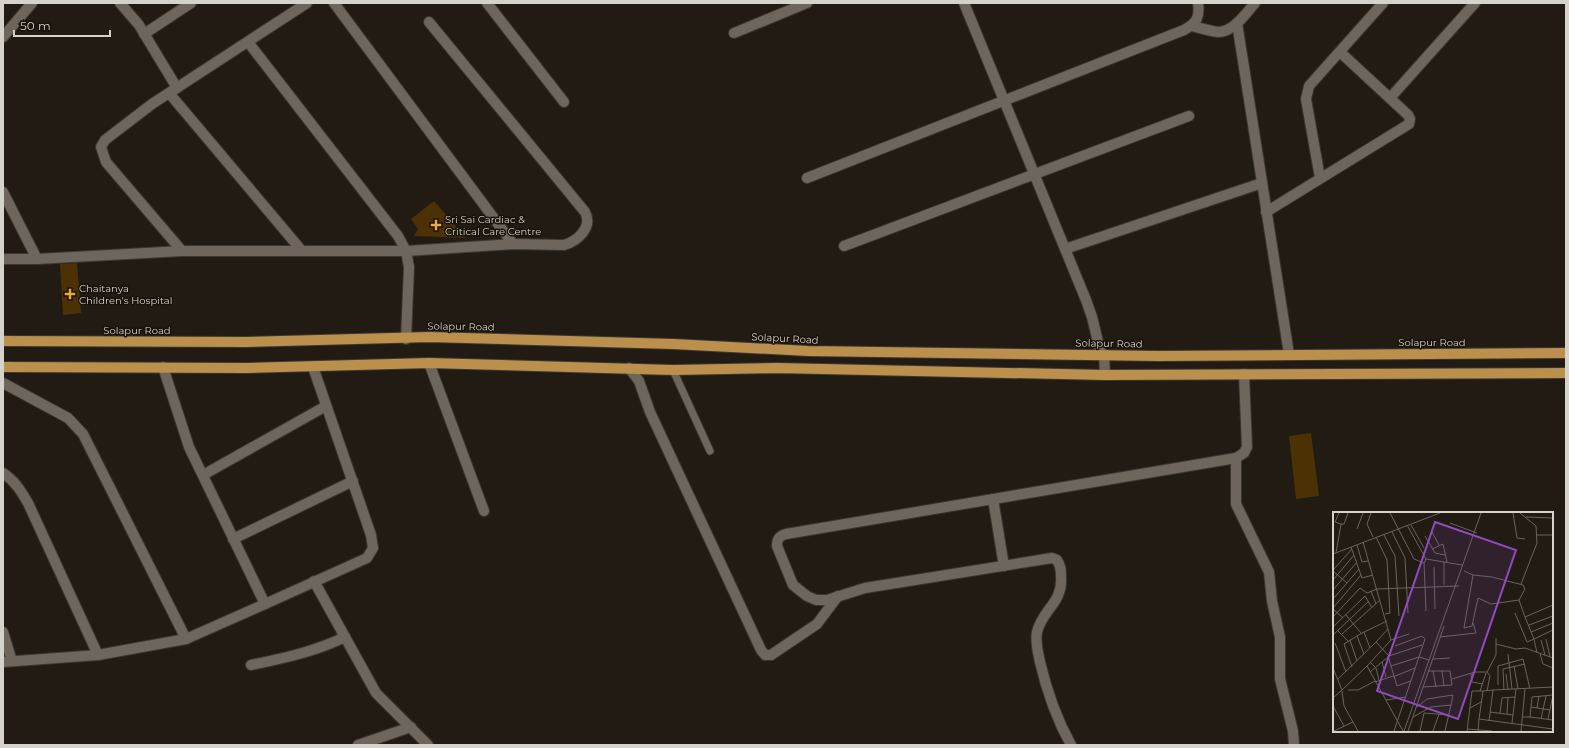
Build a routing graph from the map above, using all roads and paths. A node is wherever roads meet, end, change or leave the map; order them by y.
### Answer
1 (32, 3) edge
2 (120, 3) edge
3 (191, 3) edge
4 (307, 3) edge
5 (334, 3) edge
6 (487, 3) edge
7 (808, 3) edge
8 (964, 3) edge
9 (1198, 3) edge
10 (1255, 3) edge
11 (1383, 3) edge
12 (1475, 3) edge
13 (429, 22) dead end
14 (1237, 23) junction
15 (1192, 26) junction
16 (734, 33) dead end
17 (144, 34) junction
18 (3, 37) edge
19 (248, 42) junction
20 (1340, 52) junction
21 (173, 90) junction
22 (1390, 98) junction
23 (564, 102) dead end
24 (1004, 102) junction
25 (1189, 116) dead end
26 (1034, 174) junction
27 (807, 178) dead end
28 (1320, 178) junction
29 (1262, 183) junction
30 (3, 192) edge
31 (1266, 212) junction
32 (513, 244) junction
33 (844, 246) dead end
34 (1065, 249) junction
35 (182, 251) junction
36 (302, 251) junction
37 (406, 251) junction
38 (3, 259) edge
39 (37, 259) junction
40 (406, 339) junction
41 (3, 341) edge
42 (1100, 354) junction
43 (1289, 354) junction
44 (1566, 354) edge
45 (429, 363) junction
46 (3, 367) edge
47 (313, 367) junction
48 (163, 368) junction
49 (630, 368) junction
50 (673, 370) junction
51 (1566, 373) edge
52 (1244, 374) junction
53 (1105, 376) junction
54 (3, 382) edge
55 (326, 406) junction
56 (710, 451) dead end
57 (1236, 458) junction
58 (3, 474) edge
59 (202, 475) junction
60 (353, 481) junction
61 (993, 499) junction
62 (484, 511) dead end
63 (233, 539) junction
64 (1004, 566) junction
65 (314, 581) junction
66 (842, 595) junction
67 (265, 604) junction
68 (3, 632) edge
69 (345, 637) junction
70 (186, 638) junction
71 (98, 655) junction
72 (8, 662) edge
73 (251, 665) dead end
74 (411, 727) junction
75 (358, 745) edge
76 (428, 745) edge
77 (1071, 745) edge
78 (1294, 745) edge

1 - 18 street
2 - 17 street
3 - 17 street
4 - 19 street
5 - 32 street
6 - 23 street
7 - 16 street
8 - 24 street
9 - 15 street
10 - 14 street
11 - 20 street
12 - 22 street
13 - 32 street
14 - 15 street
14 - 29 street
15 - 24 street
17 - 21 street
19 - 21 street
19 - 37 street
20 - 22 street
20 - 28 street
21 - 35 street
21 - 36 street
22 - 28 street
24 - 26 street
24 - 27 street
25 - 26 street
26 - 33 street
26 - 34 street
28 - 31 street
29 - 31 street
29 - 34 street
30 - 39 street
31 - 43 street
32 - 37 street
34 - 42 street
35 - 36 street
35 - 39 street
36 - 37 street
37 - 40 street
38 - 39 street
40 - 41 main road, Solapur Road
40 - 42 main road, Solapur Road
42 - 43 main road, Solapur Road
42 - 53 street
43 - 44 main road, Solapur Road
45 - 47 main road
45 - 49 main road
45 - 62 street
46 - 48 main road
47 - 48 main road
47 - 55 street
48 - 59 street
49 - 50 main road
49 - 66 street
50 - 53 main road
50 - 56 lane
51 - 52 main road
52 - 53 main road
52 - 57 street
54 - 70 street
55 - 59 street
55 - 60 street
57 - 61 street
57 - 78 street
58 - 71 street
59 - 63 street
60 - 63 street
60 - 65 street
61 - 64 street
61 - 66 street
63 - 67 street
64 - 66 street
64 - 77 street
65 - 67 street
65 - 69 street
67 - 70 street
68 - 72 street
69 - 73 street
69 - 74 street
70 - 71 street
71 - 72 street
74 - 75 street
74 - 76 street

